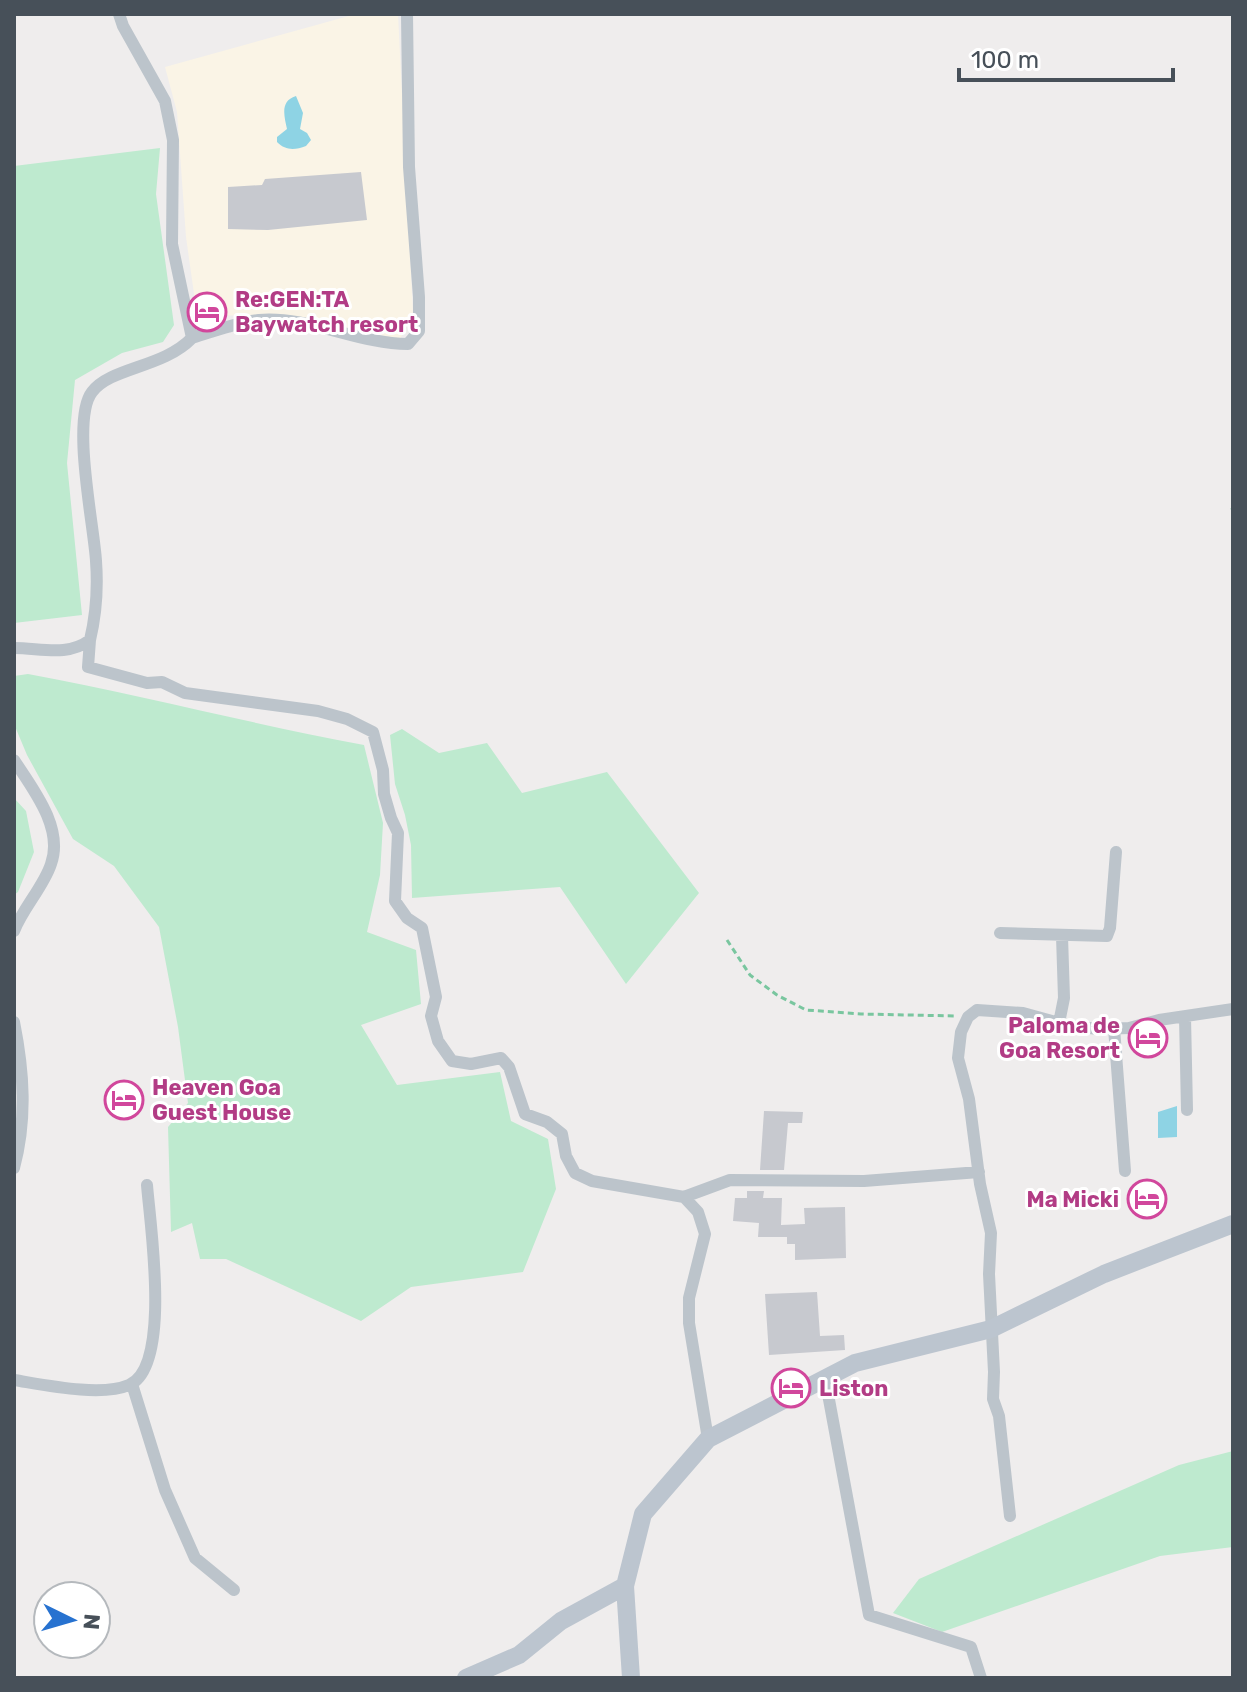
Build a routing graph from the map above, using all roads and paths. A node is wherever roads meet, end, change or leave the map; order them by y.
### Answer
1 (119, 14) edge
2 (407, 14) edge
3 (192, 338) junction
4 (90, 640) junction
5 (14, 648) edge
6 (14, 760) edge
7 (1116, 852) dead end
8 (14, 931) edge
9 (1000, 933) dead end
10 (1062, 936) junction
11 (727, 940) dead end
12 (1233, 1009) edge
13 (968, 1017) junction
14 (1185, 1017) junction
15 (14, 1022) edge
16 (1059, 1023) junction
17 (1114, 1028) junction
18 (1187, 1110) dead end
19 (14, 1168) edge
20 (1125, 1171) dead end
21 (979, 1172) junction
22 (147, 1185) dead end
23 (684, 1197) junction
24 (1233, 1224) edge
25 (991, 1329) junction
26 (825, 1378) junction
27 (14, 1380) edge
28 (132, 1384) junction
29 (708, 1439) junction
30 (1010, 1516) dead end
31 (625, 1586) junction
32 (234, 1590) dead end
33 (466, 1678) edge
34 (631, 1678) edge
35 (981, 1678) edge

1 - 3 street
2 - 3 street
3 - 4 street
4 - 5 street
4 - 23 street
6 - 8 street
7 - 10 street
9 - 10 street
10 - 16 street
11 - 13 path
12 - 14 street
13 - 16 street
13 - 21 street
14 - 17 street
14 - 18 street
15 - 19 street
16 - 17 street
17 - 20 street
21 - 23 street
21 - 25 street
22 - 28 street
23 - 29 street
24 - 25 street
25 - 26 street
25 - 30 street
26 - 29 street
26 - 35 street
27 - 28 street
28 - 32 street
29 - 31 street
31 - 33 street
31 - 34 street

